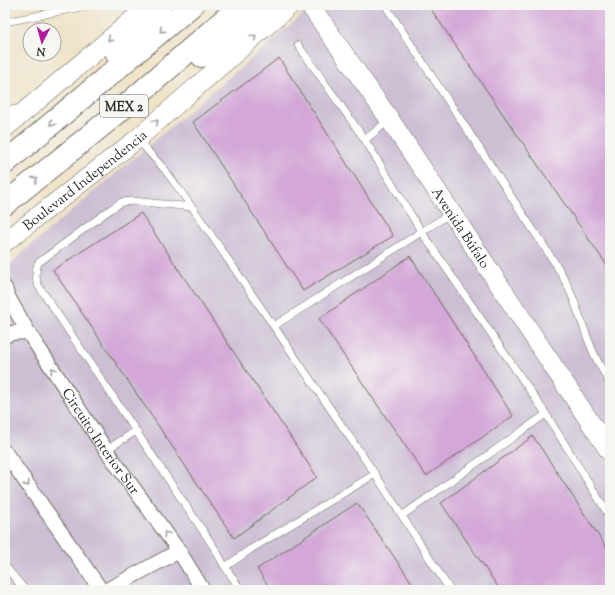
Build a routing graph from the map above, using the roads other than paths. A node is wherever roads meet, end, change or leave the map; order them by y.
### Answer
1 (91, 5) edge
2 (150, 5) edge
3 (160, 5) edge
4 (192, 5) edge
5 (240, 5) edge
6 (273, 5) edge
7 (290, 5) edge
8 (310, 5) edge
9 (385, 5) edge
10 (5, 22) edge
11 (298, 45) dead end
12 (69, 108) junction
13 (28, 109) junction
14 (5, 110) edge
15 (115, 115) junction
16 (390, 120) junction
17 (5, 128) edge
18 (137, 139) junction
19 (365, 140) junction
20 (5, 163) edge
21 (5, 204) edge
22 (192, 207) junction
23 (451, 213) junction
24 (421, 231) junction
25 (5, 242) edge
26 (5, 288) edge
27 (274, 326) junction
28 (28, 332) junction
29 (5, 336) edge
30 (610, 382) edge
31 (546, 414) junction
32 (136, 431) junction
33 (106, 450) junction
34 (5, 452) edge
35 (610, 452) edge
36 (375, 474) junction
37 (403, 515) junction
38 (610, 517) edge
39 (179, 551) junction
40 (5, 566) edge
41 (225, 567) junction
42 (26, 590) edge
43 (101, 590) edge
44 (107, 590) edge
45 (203, 590) edge
46 (241, 590) edge
47 (450, 590) edge

1 - 10 lane
2 -> 13 main road
3 - 12 highway
4 -> 12 highway, MEX 2
5 - 15 highway, MEX 2
6 - 15 highway
18 -> 7 main road, Boulevard Independencia / MEX 2
8 - 16 main road, Avenida Búfalo
9 - 30 lane
11 - 19 lane
12 -> 20 highway, MEX 2
13 - 14 lane
13 - 17 main road
21 -> 15 highway, MEX 2
16 - 19 lane
16 - 23 main road, Avenida Búfalo
18 - 22 lane
18 - 25 main road, Boulevard Independencia / MEX 2
19 - 24 lane
22 - 27 lane
22 - 32 lane
23 - 24 lane
23 - 35 main road, Avenida Búfalo
24 - 27 lane
24 - 31 lane
26 - 28 street, Circuito Interior Sur
27 - 36 lane
28 - 29 street
33 -> 28 street, Circuito Interior Sur
31 - 37 lane
31 - 38 lane
32 - 33 lane
32 - 41 lane
39 -> 33 street, Circuito Interior Sur
34 -> 43 street
36 - 37 lane
36 - 41 lane
37 - 47 lane
39 - 44 street
39 - 45 street, Circuito Interior Sur
40 - 42 lane
41 - 46 lane

